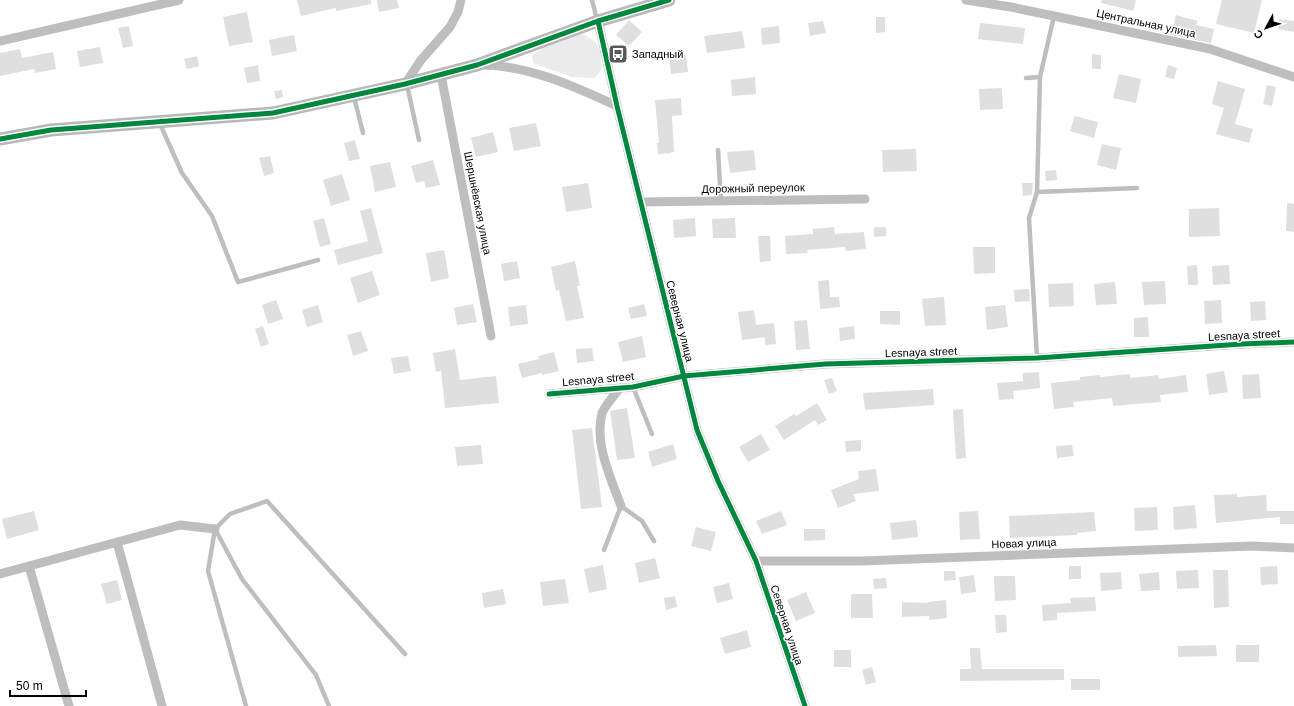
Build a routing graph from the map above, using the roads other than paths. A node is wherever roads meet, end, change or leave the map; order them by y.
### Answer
1 (179, 0) edge
2 (461, 0) edge
3 (592, 0) edge
4 (669, 0) edge
5 (966, 0) edge
6 (1054, 16) junction
7 (598, 21) junction
8 (0, 41) edge
9 (477, 65) junction
10 (441, 75) junction
11 (1040, 77) junction
12 (1294, 77) edge
13 (1026, 78) dead end
14 (406, 84) junction
15 (354, 95) junction
16 (617, 106) junction
17 (159, 122) junction
18 (363, 132) dead end
19 (0, 139) edge
20 (419, 140) dead end
21 (718, 150) dead end
22 (1137, 188) dead end
23 (1037, 192) junction
24 (865, 199) dead end
25 (721, 201) junction
26 (641, 202) junction
27 (318, 260) dead end
28 (491, 336) dead end
29 (1294, 342) edge
30 (1037, 358) junction
31 (684, 376) junction
32 (633, 387) junction
33 (620, 388) junction
34 (550, 394) dead end
35 (652, 434) dead end
36 (621, 506) junction
37 (215, 529) junction
38 (654, 541) dead end
39 (117, 542) junction
40 (1294, 548) edge
41 (604, 550) dead end
42 (756, 561) junction
43 (29, 566) junction
44 (0, 574) edge
45 (405, 654) dead end
46 (69, 706) edge
47 (162, 706) edge
48 (246, 706) edge
49 (329, 706) edge
50 (805, 706) edge

1 - 8 street
2 - 14 street
3 - 7 lane
4 - 7 street
5 - 6 street, Центральная улица
6 - 11 lane
6 - 12 street, Центральная улица
7 - 9 street
7 - 16 street, Северная улица
9 - 10 street
9 - 16 street
10 - 14 street
10 - 28 street, Шершнёвская улица
11 - 13 lane
11 - 23 lane
14 - 15 street
14 - 20 lane
15 - 17 street
15 - 18 lane
16 - 26 street, Северная улица
17 - 19 street
17 - 27 lane
21 - 25 lane
22 - 23 lane
23 - 30 lane
24 - 25 street, Дорожный переулок
25 - 26 street, Дорожный переулок
26 - 31 street, Северная улица
29 - 30 street, Lesnaya street
30 - 31 street, Lesnaya street
31 - 32 street, Lesnaya street
31 - 42 street, Северная улица
32 - 33 street, Lesnaya street
32 - 35 lane
33 - 34 street, Lesnaya street
33 - 36 street
36 - 38 lane
36 - 41 lane
37 - 39 street
37 - 45 lane
37 - 48 lane
37 - 49 lane
39 - 43 street
39 - 47 street
40 - 42 street, Новая улица
42 - 50 street, Северная улица
43 - 44 street
43 - 46 street

